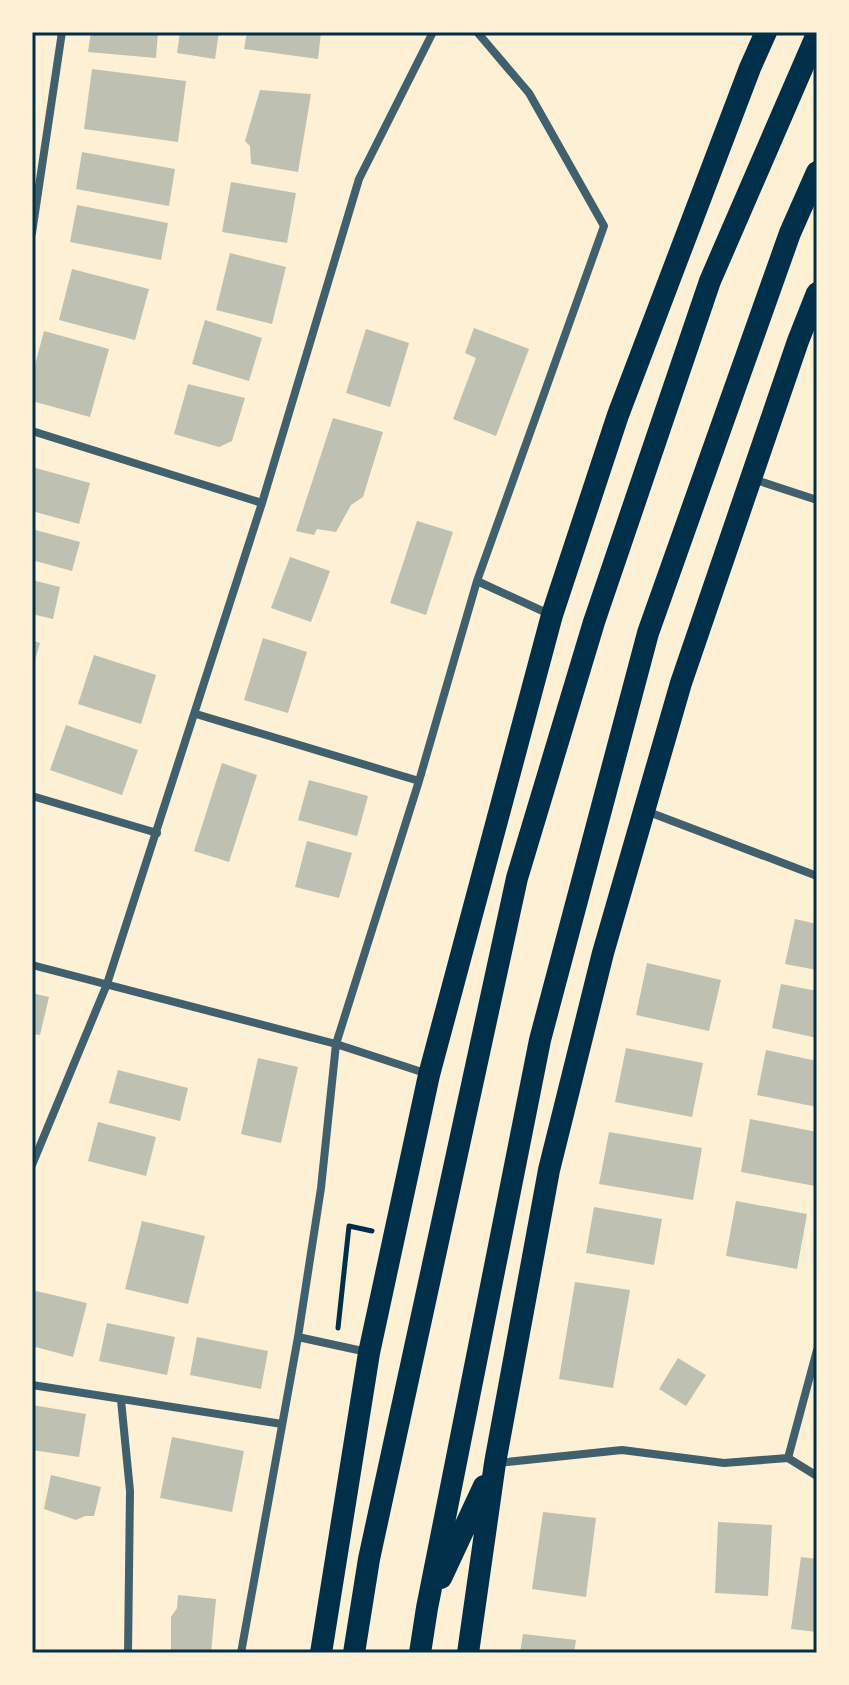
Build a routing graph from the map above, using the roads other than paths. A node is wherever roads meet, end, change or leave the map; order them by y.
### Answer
1 (62, 32) edge
2 (433, 32) edge
3 (477, 32) edge
4 (766, 32) edge
5 (817, 34) edge
6 (817, 172) edge
7 (32, 233) edge
8 (817, 293) edge
9 (32, 431) edge
10 (751, 478) junction
11 (817, 500) edge
12 (262, 503) junction
13 (477, 581) junction
14 (552, 615) junction
15 (196, 714) junction
16 (419, 781) junction
17 (32, 796) edge
18 (644, 810) junction
19 (157, 833) junction
20 (817, 876) edge
21 (32, 965) edge
22 (107, 984) junction
23 (336, 1044) junction
24 (429, 1075) junction
25 (32, 1165) edge
26 (298, 1337) junction
27 (817, 1350) edge
28 (369, 1353) junction
29 (32, 1385) edge
30 (121, 1400) junction
31 (282, 1424) junction
32 (788, 1458) junction
33 (495, 1463) junction
34 (817, 1476) edge
35 (329, 1603) junction
36 (427, 1608) junction
37 (128, 1653) edge
38 (241, 1653) edge
39 (321, 1653) edge
40 (334, 1653) edge
41 (354, 1653) edge
42 (420, 1653) edge
43 (435, 1653) edge
44 (468, 1653) edge

1 - 7 street
2 - 12 street
3 - 13 street
4 - 14 highway
5 - 41 highway
6 - 36 highway
8 - 10 highway
9 - 12 street
10 - 11 street
10 - 18 highway
12 - 15 street
13 - 14 street
13 - 16 street
14 - 24 highway
15 - 16 street
15 - 19 street
16 - 23 street
17 - 19 street
18 - 20 street
18 - 33 highway
19 - 22 street
21 - 22 street
22 - 23 street
22 - 25 street
23 - 24 street
23 - 26 street
24 - 28 highway
26 - 28 street
26 - 31 street
27 - 32 street
28 - 35 highway
29 - 30 street
30 - 31 street
30 - 37 street
31 - 38 street
32 - 33 street
32 - 34 street
33 - 36 highway
33 - 44 highway
35 - 39 highway
35 - 40 highway
36 - 42 highway
36 - 43 highway

